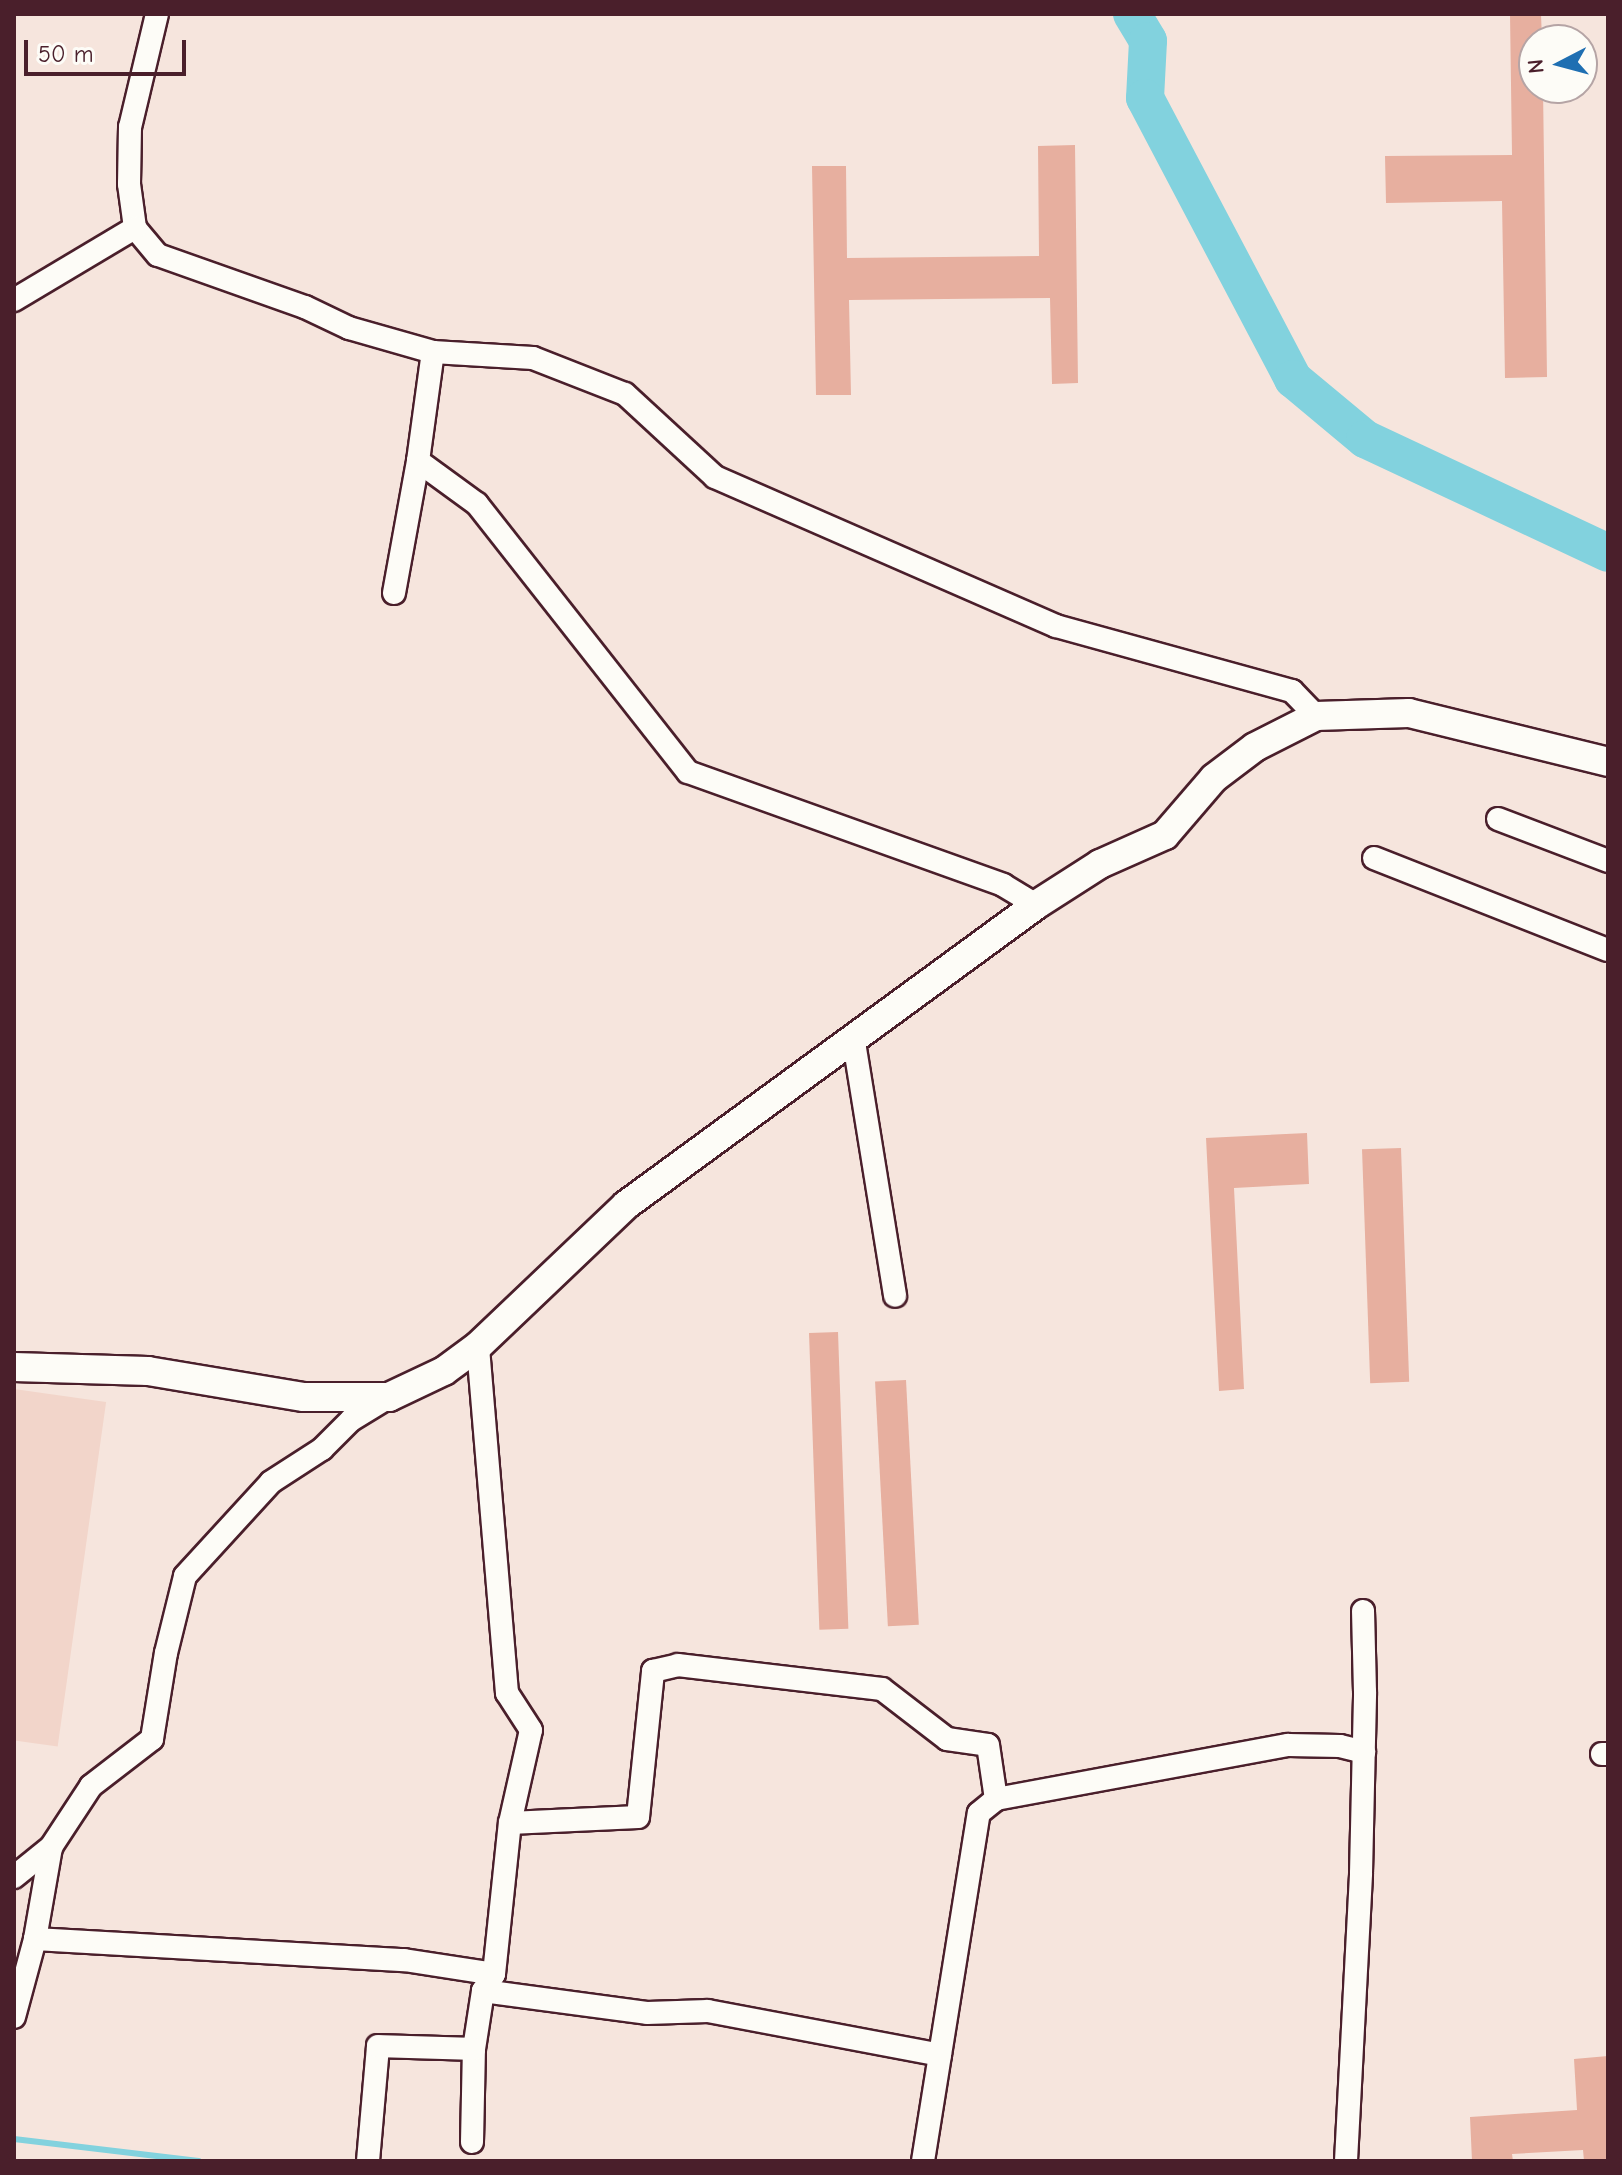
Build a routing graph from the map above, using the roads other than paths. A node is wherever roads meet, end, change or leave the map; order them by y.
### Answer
1 (157, 14) edge
2 (135, 228) junction
3 (14, 300) edge
4 (433, 352) junction
5 (418, 461) junction
6 (394, 593) dead end
7 (1316, 716) junction
8 (1608, 762) edge
9 (1498, 819) dead end
10 (1374, 858) dead end
11 (1608, 861) edge
12 (1036, 905) junction
13 (1608, 950) edge
14 (854, 1042) junction
15 (895, 1296) dead end
16 (478, 1346) junction
17 (14, 1367) edge
18 (389, 1397) junction
19 (1363, 1611) dead end
20 (1364, 1752) junction
21 (996, 1799) junction
22 (510, 1823) junction
23 (51, 1847) junction
24 (14, 1877) edge
25 (35, 1939) junction
26 (489, 1983) junction
27 (14, 2017) edge
28 (474, 2049) junction
29 (940, 2055) junction
30 (472, 2142) dead end
31 (368, 2161) edge
32 (923, 2161) edge
33 (1346, 2161) edge

1 - 2 street
2 - 3 street
2 - 4 street
4 - 5 street
4 - 7 street
5 - 6 street
5 - 12 street
7 - 8 main road
7 - 12 main road
9 - 11 street
10 - 13 street
12 - 14 main road
14 - 15 street
14 - 16 main road
16 - 18 main road
16 - 22 street
17 - 18 main road
18 - 23 street
19 - 20 street
20 - 21 street
20 - 33 street
21 - 22 street
21 - 29 street
22 - 26 street
23 - 24 street
23 - 25 street
25 - 26 street
25 - 27 street
26 - 28 street
26 - 29 street
28 - 30 street
28 - 31 street
29 - 32 street

